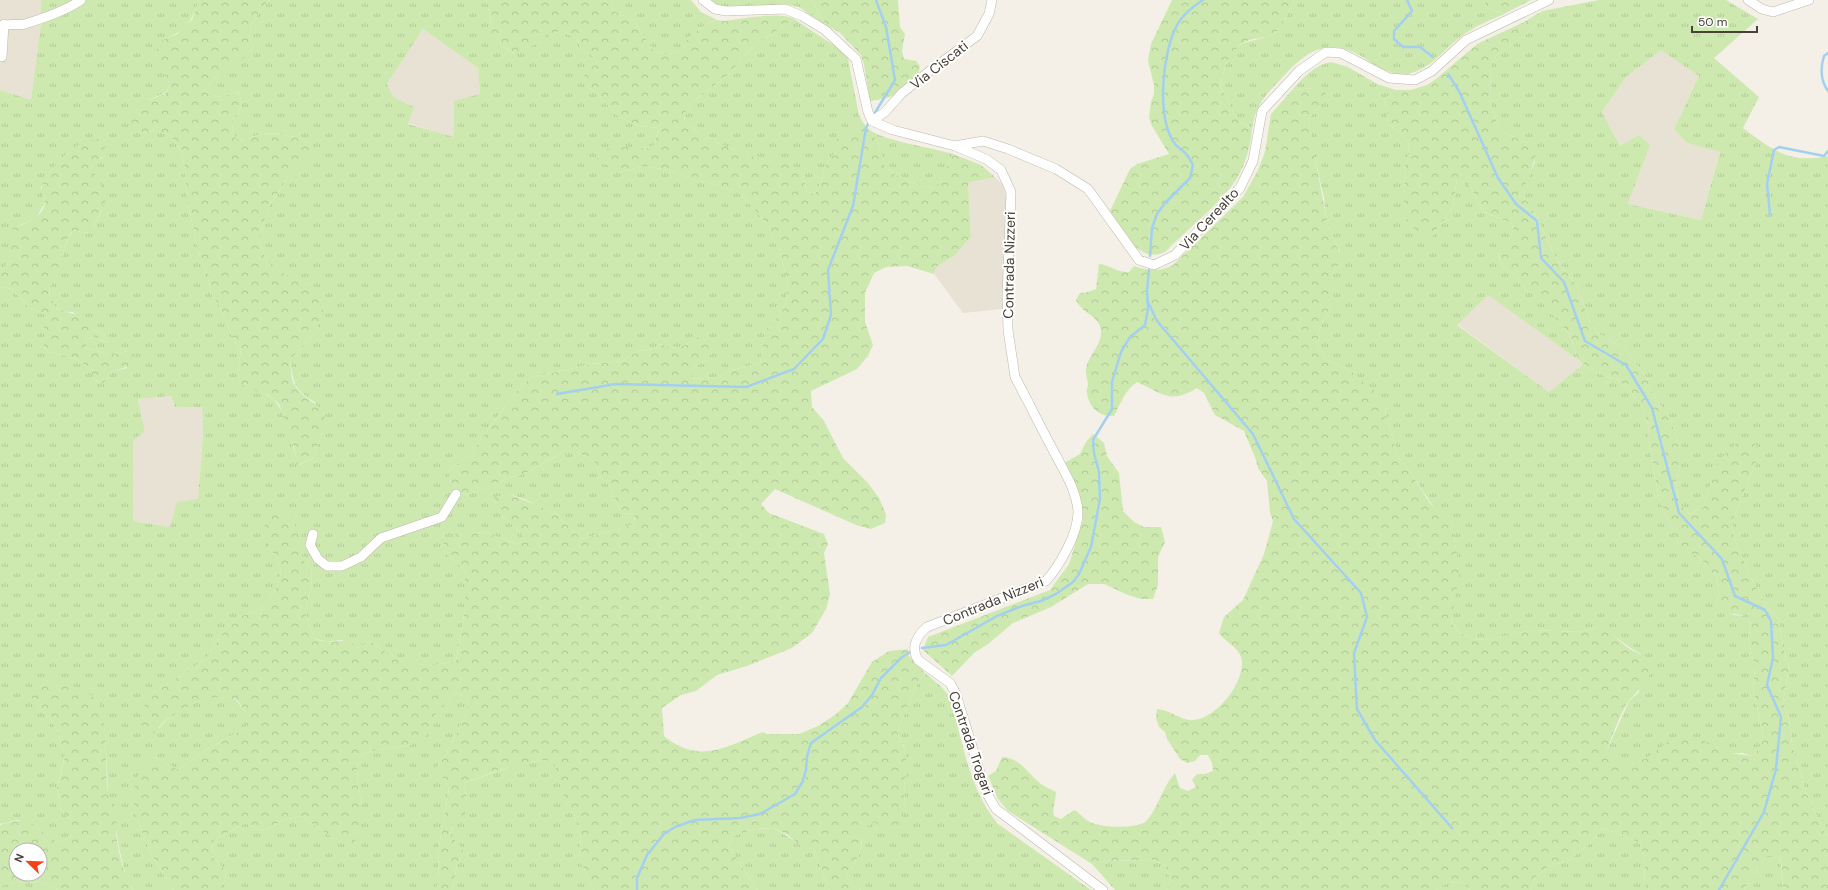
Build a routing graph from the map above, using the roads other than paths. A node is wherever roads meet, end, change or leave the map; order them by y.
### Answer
1 (81, 0) edge
2 (703, 0) edge
3 (992, 0) edge
4 (1549, 0) edge
5 (1748, 0) edge
6 (1809, 0) edge
7 (2, 26) edge
8 (2, 57) dead end
9 (872, 119) junction
10 (955, 146) junction
11 (456, 494) dead end
12 (312, 534) dead end
13 (922, 632) joint
14 (1103, 890) edge

1 - 7 street
2 - 9 street
3 - 9 street, Via Ciscati
4 - 10 street, Via Cerealto
5 - 6 street
7 - 8 street
9 - 10 street, Contrada Nizzeri
10 - 13 street, Contrada Nizzeri
11 - 12 street
13 - 14 street, Contrada Trogari

